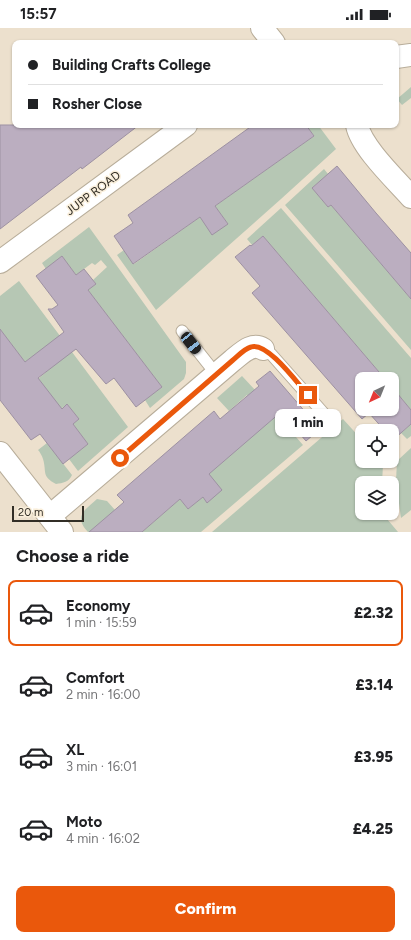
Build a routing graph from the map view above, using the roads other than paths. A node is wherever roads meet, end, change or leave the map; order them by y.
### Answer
1 (262, 28) edge
2 (272, 40) edge
3 (411, 55) edge
4 (399, 57) edge
5 (182, 128) edge
6 (357, 128) edge
7 (411, 197) edge
8 (0, 262) edge
9 (182, 331) dead end
10 (263, 349) joint
11 (216, 374) junction
12 (326, 416) dead end
13 (0, 453) edge
14 (56, 524) edge

1 - 2 street
3 - 4 street
5 - 8 street, JUPP ROAD
6 - 7 street
9 - 11 lane
10 - 11 street
10 - 12 lane
11 - 14 street
13 - 14 street

